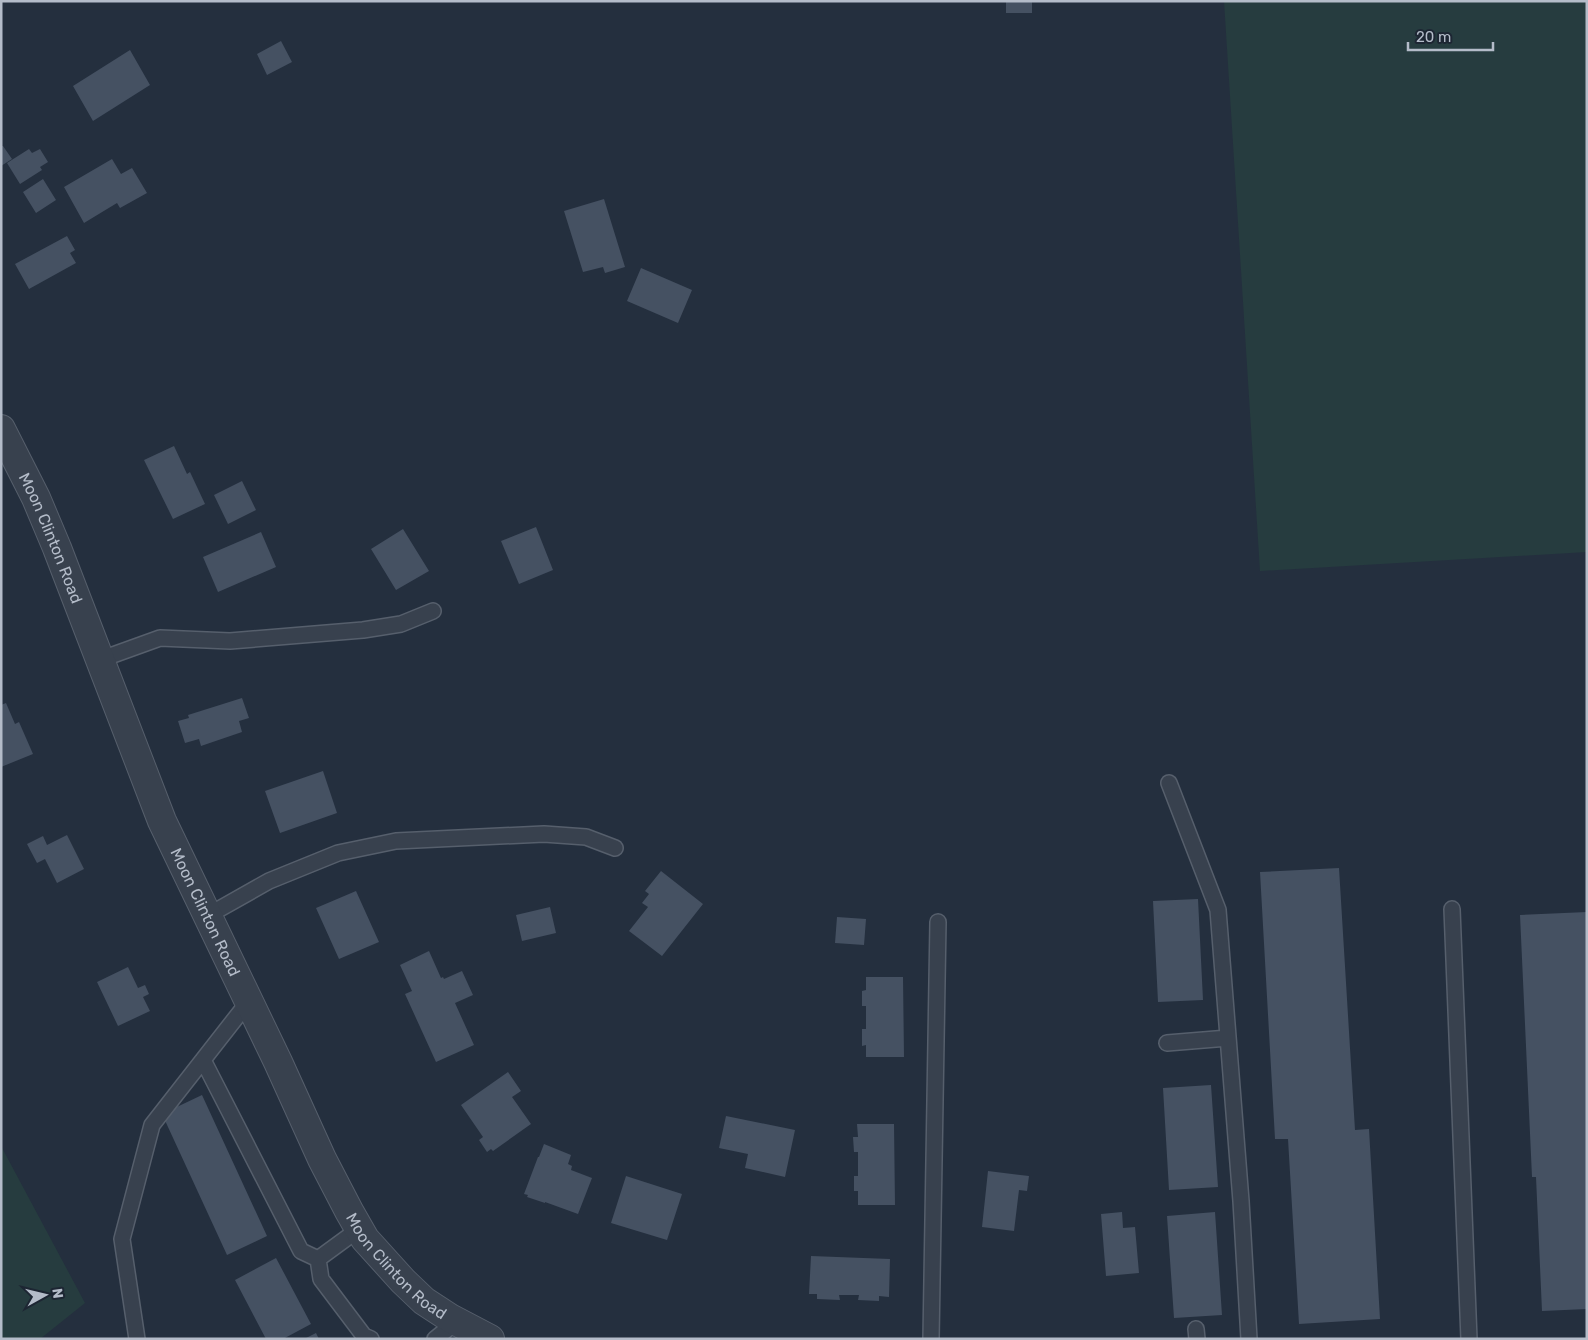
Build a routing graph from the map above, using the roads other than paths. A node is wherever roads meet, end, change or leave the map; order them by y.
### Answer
1 (1, 429) edge
2 (433, 610) dead end
3 (99, 660) junction
4 (1169, 783) dead end
5 (616, 848) dead end
6 (1452, 909) dead end
7 (208, 916) junction
8 (938, 922) dead end
9 (249, 1001) junction
10 (1228, 1038) junction
11 (1167, 1043) dead end
12 (203, 1060) junction
13 (359, 1229) junction
14 (318, 1259) junction
15 (456, 1322) junction
16 (137, 1339) edge
17 (371, 1339) edge
18 (435, 1339) edge
19 (490, 1339) edge
20 (931, 1339) edge
21 (1249, 1339) edge
22 (1469, 1339) edge

1 - 3 street, Moon Clinton Road
2 - 3 lane
3 - 7 street, Moon Clinton Road
4 - 10 lane
5 - 7 lane
6 - 22 lane
7 - 9 street, Moon Clinton Road
8 - 20 lane
9 - 12 lane
9 - 13 street, Moon Clinton Road
10 - 11 lane
10 - 21 lane
12 - 14 lane
12 - 16 lane
13 - 14 lane
13 - 15 street, Moon Clinton Road
14 - 17 lane
15 - 18 lane
15 - 19 street, Moon Clinton Road

